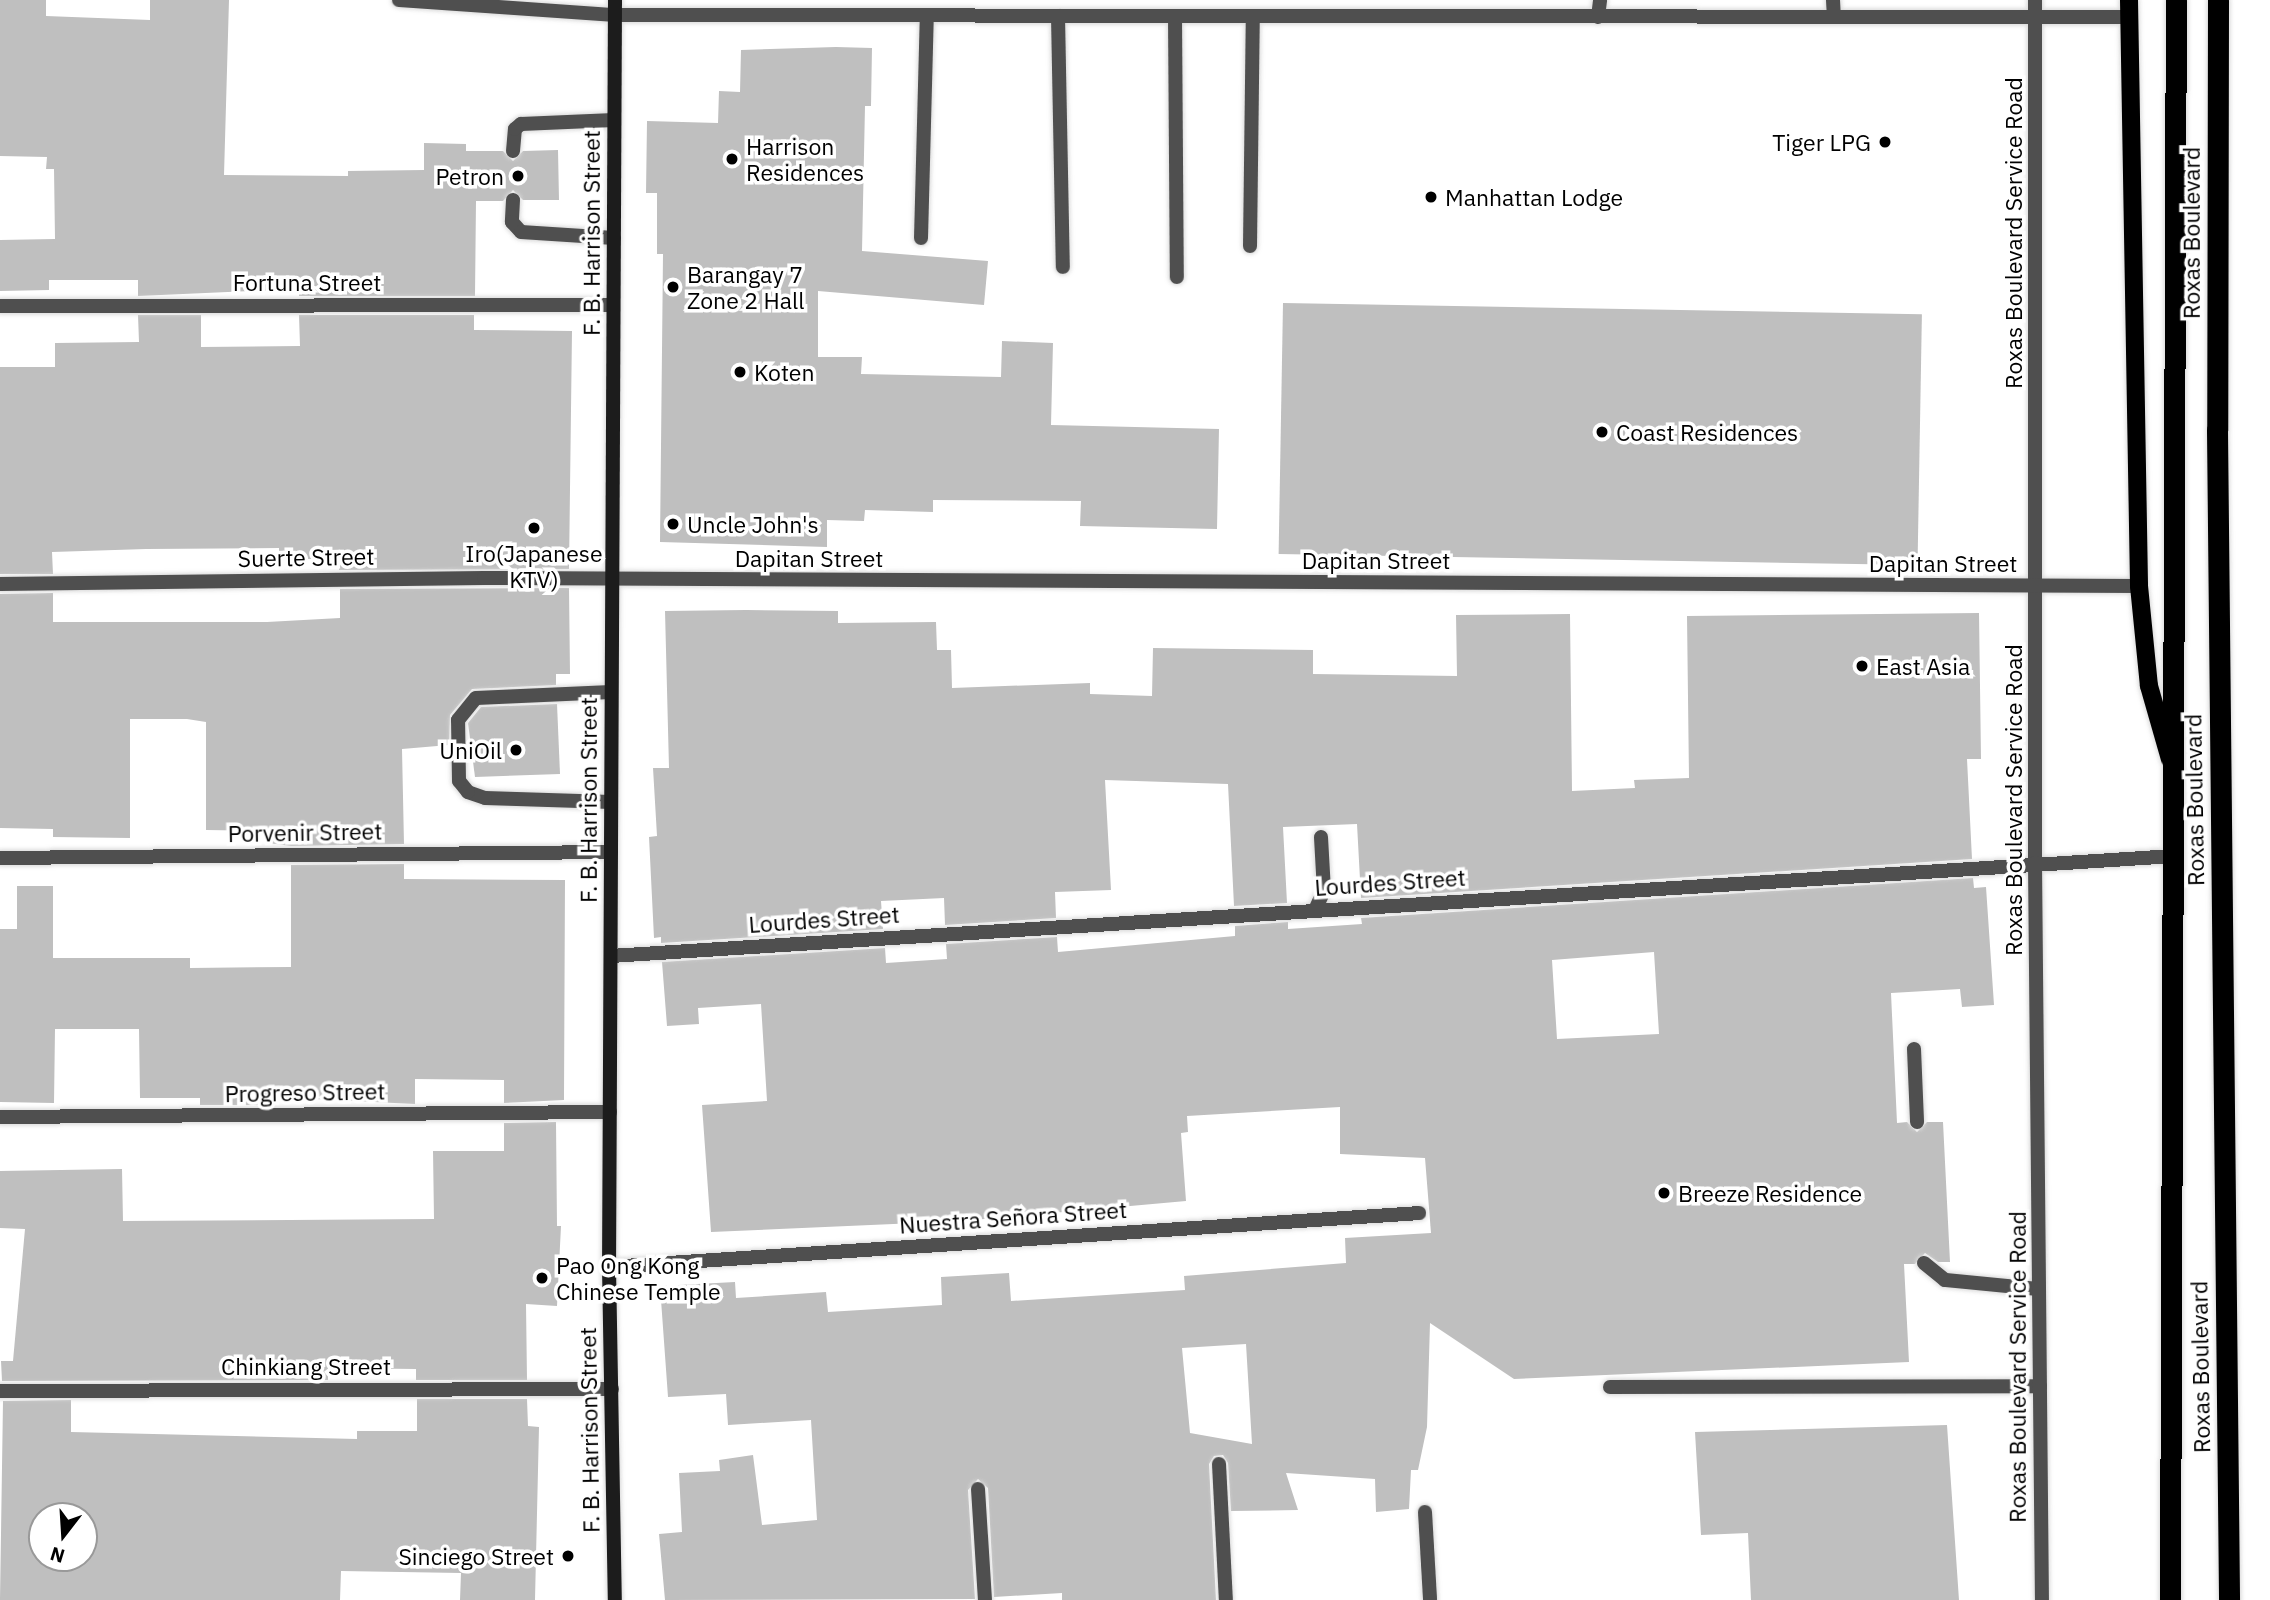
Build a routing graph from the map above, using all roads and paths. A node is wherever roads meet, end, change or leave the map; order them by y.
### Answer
1 (399, 0) edge
2 (1600, 0) edge
3 (1833, 0) edge
4 (2035, 0) edge
5 (2176, 0) edge
6 (2218, 0) edge
7 (615, 8) edge
8 (2129, 9) edge
9 (927, 15) junction
10 (1058, 16) junction
11 (1175, 16) junction
12 (1253, 16) junction
13 (1598, 17) junction
14 (1834, 17) junction
15 (2035, 18) junction
16 (614, 120) junction
17 (513, 151) dead end
18 (513, 200) dead end
19 (614, 238) junction
20 (921, 238) dead end
21 (1250, 246) dead end
22 (1063, 267) dead end
23 (1177, 277) dead end
24 (613, 305) junction
25 (0, 306) edge
26 (612, 580) junction
27 (0, 584) edge
28 (2036, 586) junction
29 (2139, 586) junction
30 (611, 692) junction
31 (2172, 765) junction
32 (611, 802) junction
33 (1321, 837) dead end
34 (611, 852) junction
35 (2173, 856) junction
36 (0, 858) edge
37 (2035, 863) junction
38 (1315, 910) junction
39 (611, 956) junction
40 (1914, 1049) dead end
41 (610, 1112) junction
42 (0, 1118) edge
43 (1917, 1122) dead end
44 (1419, 1213) dead end
45 (1924, 1263) dead end
46 (609, 1267) junction
47 (2039, 1289) junction
48 (2040, 1386) junction
49 (1609, 1387) dead end
50 (611, 1390) junction
51 (0, 1391) edge
52 (1219, 1464) dead end
53 (978, 1489) dead end
54 (1425, 1512) dead end
55 (615, 1600) edge
56 (985, 1600) edge
57 (1226, 1600) edge
58 (1430, 1600) edge
59 (2042, 1600) edge
60 (2169, 1600) edge
61 (2229, 1600) edge

1 - 7 street
2 - 13 street
3 - 14 street
4 - 15 street, Roxas Boulevard Service Road
5 - 31 highway, Roxas Boulevard
6 - 61 highway, Roxas Boulevard
7 - 9 street
7 - 16 main road, F. B. Harrison Street
8 - 15 street
8 - 29 main road, Roxas Boulevard
9 - 10 street
9 - 20 street
10 - 11 street
10 - 22 street
11 - 12 street
11 - 23 street
12 - 13 street
12 - 21 street
13 - 14 street
14 - 15 street
15 - 28 street, Roxas Boulevard Service Road
16 - 17 street
16 - 19 main road, F. B. Harrison Street
18 - 19 street
19 - 24 main road, F. B. Harrison Street
24 - 25 street, Fortuna Street
24 - 26 main road, F. B. Harrison Street
26 - 27 street, Suerte Street
26 - 28 street, Dapitan Street
26 - 30 main road, F. B. Harrison Street
28 - 29 street, Dapitan Street
28 - 37 street, Roxas Boulevard Service Road
29 - 31 main road, Roxas Boulevard
30 - 32 main road, F. B. Harrison Street
30 - 32 street
31 - 35 highway, Roxas Boulevard
32 - 34 main road, F. B. Harrison Street
33 - 38 street
34 - 36 street, Porvenir Street
34 - 39 main road, F. B. Harrison Street
35 - 37 street, Lourdes Street
35 - 60 highway, Roxas Boulevard
37 - 38 street, Lourdes Street
37 - 47 street, Roxas Boulevard Service Road
38 - 39 street, Lourdes Street
39 - 41 main road, F. B. Harrison Street
40 - 43 street
41 - 42 street, Progreso Street
41 - 46 main road, F. B. Harrison Street
44 - 46 street, Nuestra Señora Street
45 - 47 street
46 - 50 main road, F. B. Harrison Street
47 - 48 street, Roxas Boulevard Service Road
48 - 49 street
48 - 59 street, Roxas Boulevard Service Road
50 - 51 street, Chinkiang Street
50 - 55 main road, F. B. Harrison Street
52 - 57 street
53 - 56 street
54 - 58 street

